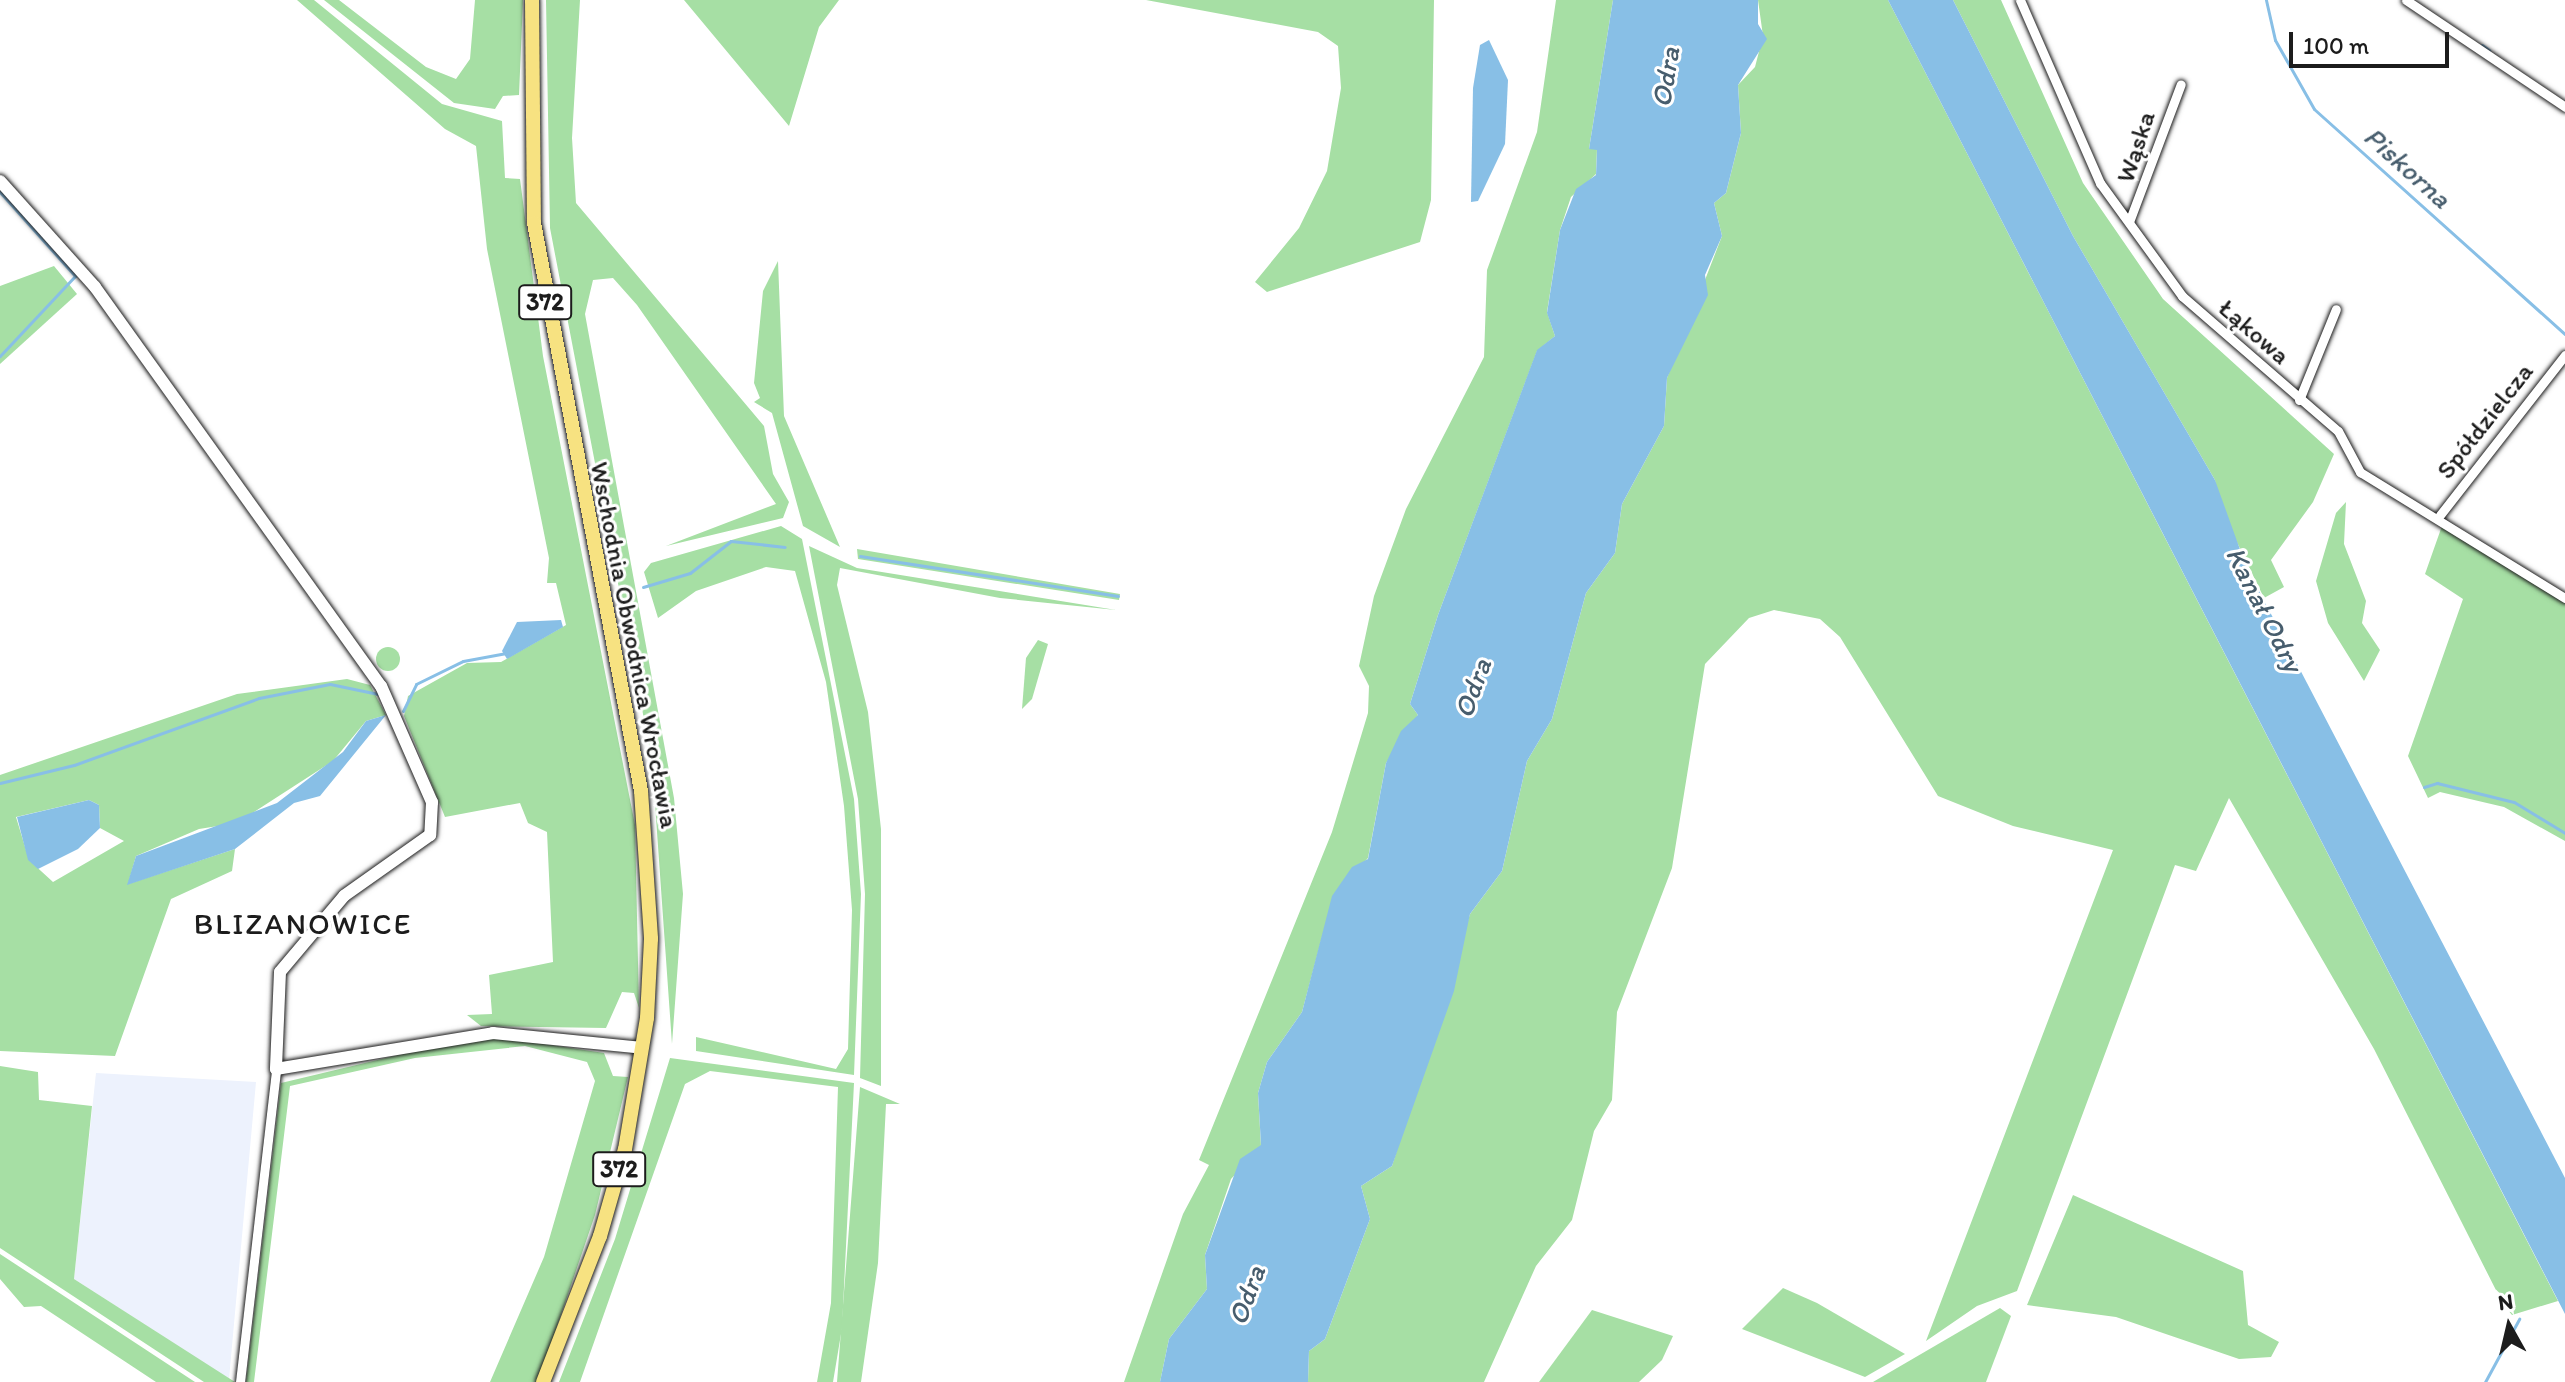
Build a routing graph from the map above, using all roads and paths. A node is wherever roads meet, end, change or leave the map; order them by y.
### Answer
1 (532, 0) edge
2 (2020, 0) edge
3 (2406, 0) edge
4 (2181, 84) dead end
5 (2565, 107) edge
6 (0, 181) edge
7 (2129, 222) junction
8 (2336, 309) dead end
9 (2565, 355) edge
10 (2299, 400) junction
11 (2440, 515) junction
12 (2565, 598) edge
13 (642, 1048) junction
14 (276, 1069) junction
15 (240, 1382) edge
16 (543, 1382) edge

1 - 13 main road, Wschodnia Obwodnica Wrocławia / 372
2 - 7 street, Łąkowa
3 - 5 street
4 - 7 street, Wąska
6 - 14 street
7 - 10 street, Łąkowa
8 - 10 street
9 - 11 street, Spółdzielcza
10 - 11 street, Łąkowa
11 - 12 street, Łąkowa
13 - 14 street
13 - 16 main road, Wschodnia Obwodnica Wrocławia / 372
14 - 15 street

